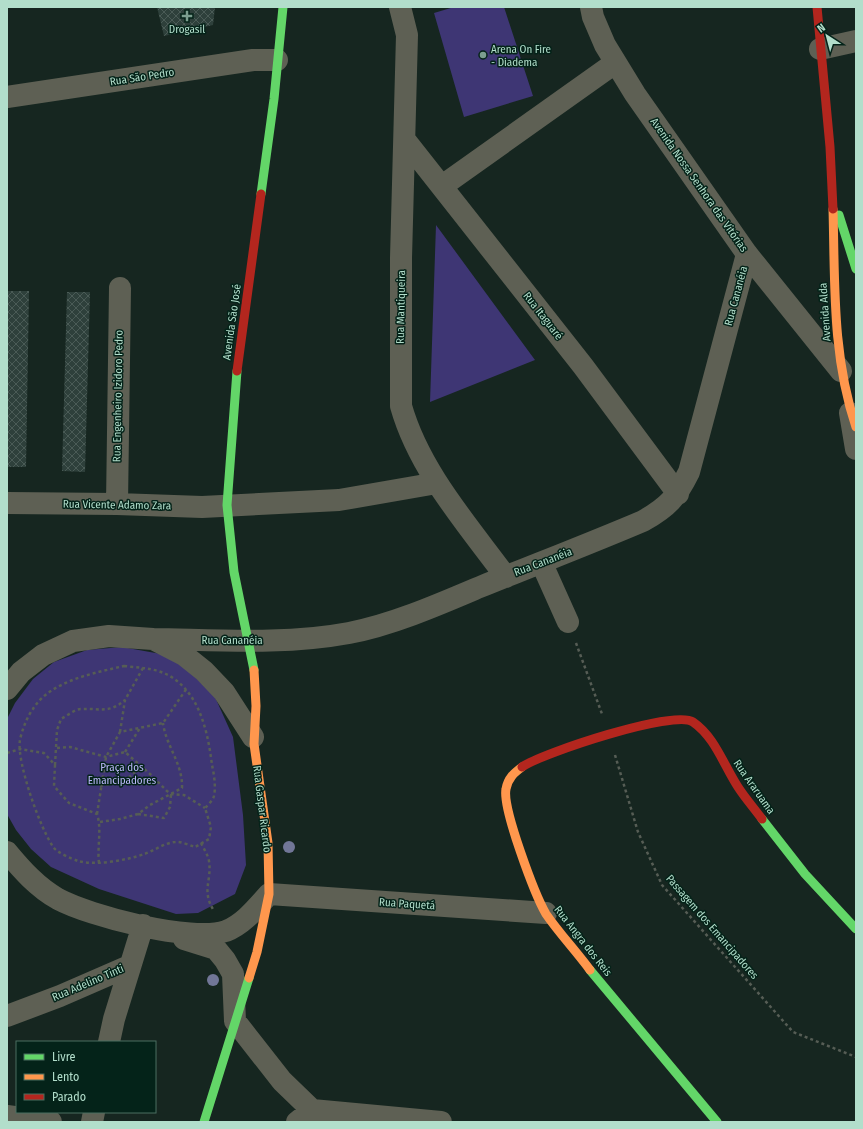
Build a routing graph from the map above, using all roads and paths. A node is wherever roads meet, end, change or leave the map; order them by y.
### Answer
1 (284, 7) edge
2 (400, 7) edge
3 (412, 7) edge
4 (591, 7) edge
5 (817, 7) edge
6 (407, 35) junction
7 (856, 41) edge
8 (820, 49) junction
9 (277, 60) junction
10 (615, 63) junction
11 (7, 98) edge
12 (405, 140) junction
13 (442, 186) junction
14 (833, 194) junction
15 (747, 254) junction
16 (856, 269) edge
17 (120, 288) dead end
18 (841, 371) junction
19 (856, 391) edge
20 (853, 420) edge
21 (856, 449) edge
22 (437, 483) junction
23 (678, 494) junction
24 (7, 503) edge
25 (117, 504) junction
26 (227, 505) junction
27 (542, 564) junction
28 (506, 577) junction
29 (568, 622) joint
30 (153, 639) junction
31 (250, 641) junction
32 (143, 668) junction
33 (7, 689) edge
34 (126, 700) junction
35 (178, 702) dead end
36 (163, 723) junction
37 (140, 728) junction
38 (120, 732) junction
39 (609, 734) junction
40 (253, 737) junction
41 (57, 748) junction
42 (20, 749) junction
43 (125, 752) junction
44 (7, 753) edge
45 (106, 757) junction
46 (55, 765) junction
47 (140, 765) junction
48 (100, 786) junction
49 (171, 794) junction
50 (205, 808) junction
51 (97, 814) junction
52 (138, 814) junction
53 (100, 822) junction
54 (201, 843) junction
55 (7, 852) edge
56 (99, 863) junction
57 (269, 894) junction
58 (546, 914) junction
59 (143, 925) junction
60 (856, 929) edge
61 (225, 931) junction
62 (168, 932) junction
63 (129, 966) junction
64 (7, 1016) edge
65 (235, 1021) junction
66 (109, 1041) edge
67 (856, 1057) edge
68 (7, 1116) edge
69 (305, 1116) edge
70 (51, 1122) edge
71 (204, 1122) edge
72 (441, 1122) edge
73 (717, 1122) edge

1 - 9 street, Avenida São José
2 - 6 street, Rua Mantiqueira
3 - 6 street
4 - 10 street, Avenida Nossa Senhora das Vitórias
5 - 8 street, Avenida Alda
6 - 12 street, Rua Mantiqueira
7 - 8 street
8 - 14 street, Avenida Alda
9 - 11 street, Rua São Pedro
9 - 26 street, Avenida São José
10 - 13 street
10 - 15 street, Avenida Nossa Senhora das Vitórias
12 - 13 street, Rua Itaguaré
12 - 22 street, Rua Mantiqueira
13 - 23 street, Rua Itaguaré
14 - 16 street, Avenida Alda
14 - 18 street, Avenida Alda
15 - 18 street, Avenida Nossa Senhora das Vitórias
15 - 23 street, Rua Cananéia
17 - 25 street, Rua Engenheiro Izidoro Pedro
18 - 19 street
18 - 20 street, Avenida Alda
20 - 21 street
22 - 26 street, Rua Vicente Adamo Zara
22 - 28 street, Rua Mantiqueira
23 - 27 street, Rua Cananéia
24 - 25 street, Rua Vicente Adamo Zara
25 - 26 street, Rua Vicente Adamo Zara
26 - 31 street, Avenida São José
27 - 28 street, Rua Cananéia
27 - 29 street
28 - 31 street, Rua Cananéia
29 - 39 path, Passagem dos Emancipadores
30 - 31 street, Rua Cananéia
30 - 33 street, Rua Cananéia
30 - 40 street
31 - 40 street, Rua Gaspar Ricardo
32 - 34 path
32 - 42 path
32 - 50 path
34 - 38 path
34 - 41 path
35 - 36 path
36 - 37 path
36 - 49 path
37 - 38 path
37 - 43 path
38 - 45 path
39 - 58 street, Rua Angra dos Reis
39 - 60 street, Rua Araruama
39 - 67 path, Passagem dos Emancipadores
40 - 57 street, Rua Gaspar Ricardo
41 - 45 path
41 - 46 path
42 - 44 path
42 - 46 path
42 - 56 path
43 - 45 path
43 - 47 path
45 - 48 path
46 - 51 path
47 - 48 path
47 - 49 path
48 - 51 path
49 - 50 path
49 - 52 path
49 - 52 path
50 - 54 path
51 - 53 path
52 - 53 path
53 - 56 path
54 - 56 path
54 - 61 path
55 - 59 street
57 - 58 street, Rua Paquetá
57 - 61 street
57 - 65 street, Rua Gaspar Ricardo
58 - 73 street, Rua Angra dos Reis
59 - 62 street
59 - 63 street, Rua Adelino Tinti
61 - 62 street
62 - 65 street, Rua Gaspar Ricardo
63 - 64 street, Rua Adelino Tinti
63 - 66 street
65 - 69 street
65 - 71 street, Rua Gaspar Ricardo
68 - 70 street
69 - 72 street

